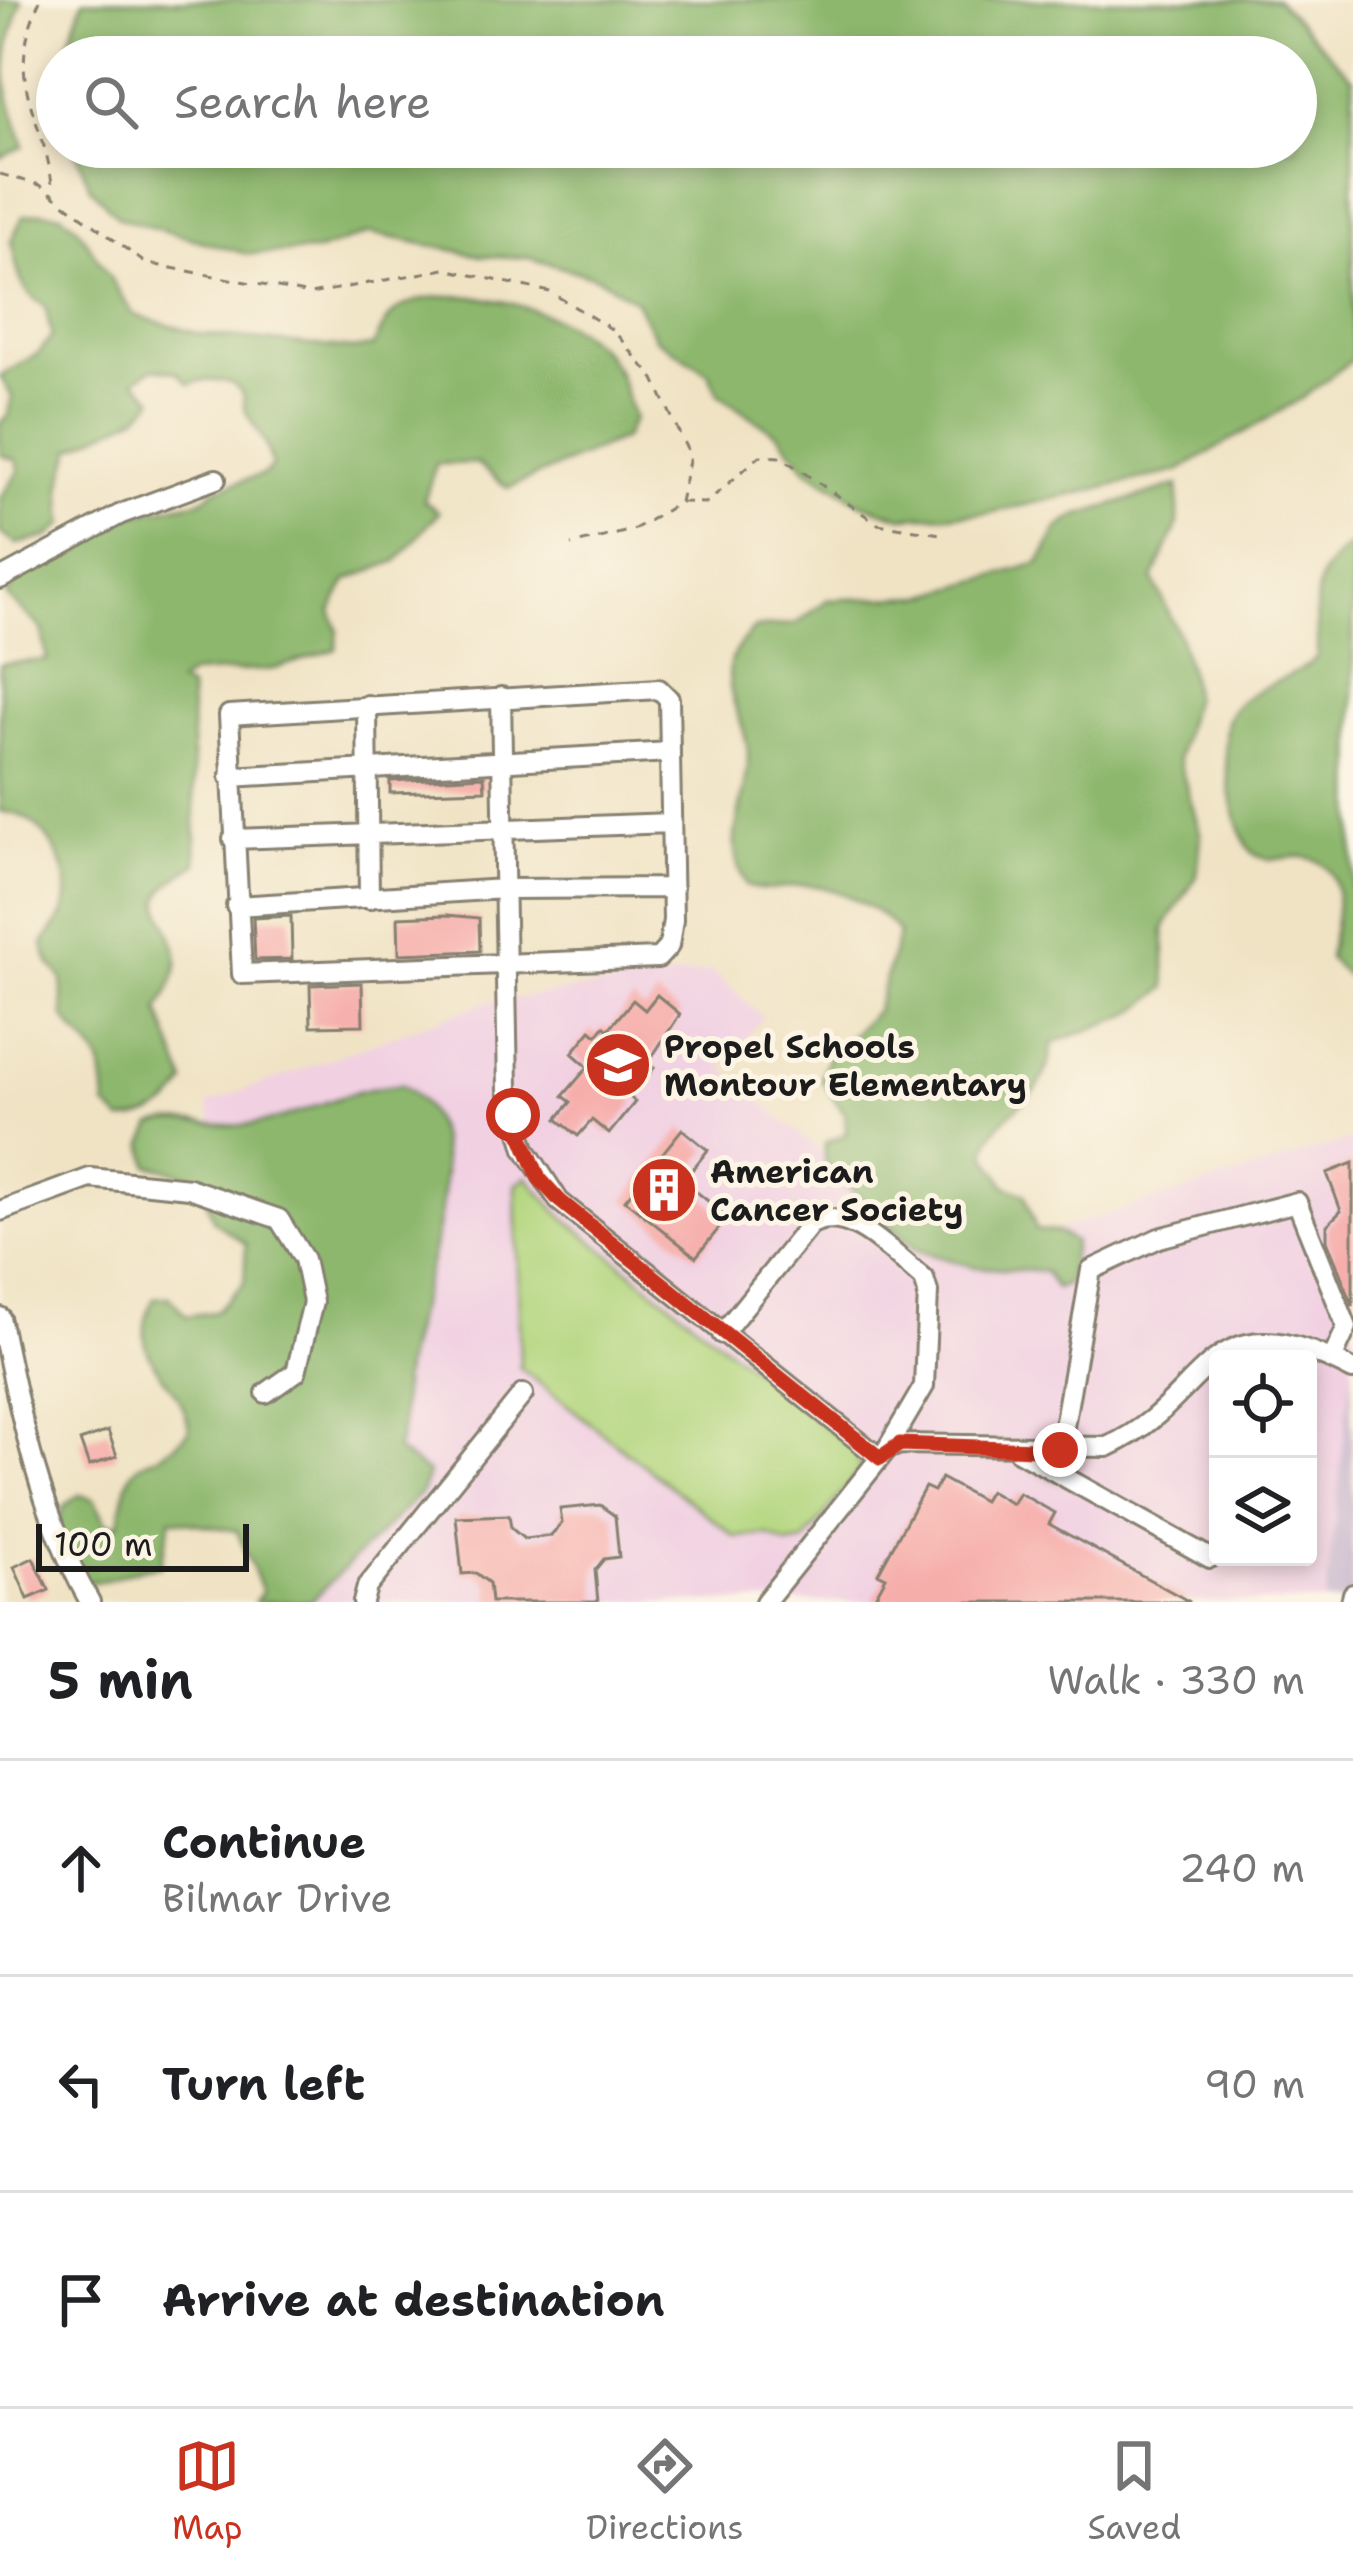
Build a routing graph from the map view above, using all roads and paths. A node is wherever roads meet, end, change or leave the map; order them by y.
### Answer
1 (40, 0) edge
2 (17, 91) dead end
3 (20, 110) dead end
4 (36, 137) edge
5 (47, 168) edge
6 (0, 174) edge
7 (53, 195) junction
8 (216, 479) dead end
9 (680, 502) junction
10 (946, 535) dead end
11 (571, 544) dead end
12 (0, 579) edge
13 (501, 697) junction
14 (367, 705) junction
15 (670, 752) junction
16 (502, 761) junction
17 (368, 769) junction
18 (230, 777) junction
19 (671, 823) junction
20 (502, 826) junction
21 (369, 832) junction
22 (233, 839) junction
23 (673, 888) junction
24 (504, 889) junction
25 (368, 899) junction
26 (236, 906) junction
27 (505, 965) junction
28 (0, 1211) edge
29 (0, 1317) edge
30 (722, 1334) junction
31 (1332, 1359) junction
32 (1353, 1370) edge
33 (266, 1393) dead end
34 (523, 1394) dead end
35 (1014, 1449) junction
36 (1060, 1450) junction
37 (884, 1454) junction
38 (1209, 1557) edge
39 (90, 1602) edge
40 (363, 1602) edge
41 (765, 1602) edge

1 - 2 path
3 - 4 path
5 - 7 path
6 - 7 path
7 - 9 path
8 - 12 street
9 - 10 path
9 - 11 path
13 - 14 street
13 - 15 street
13 - 16 street
14 - 17 street
14 - 18 street
15 - 16 street
15 - 19 street
16 - 17 street
16 - 20 street
17 - 18 street
17 - 21 street
18 - 22 street
19 - 20 street
19 - 23 street
20 - 21 street
20 - 24 street
21 - 22 street
21 - 25 street
22 - 26 street
23 - 24 street
23 - 27 street
24 - 25 street
24 - 27 street
25 - 26 street
26 - 27 street
27 - 30 street
28 - 33 street
29 - 39 street
30 - 37 street
30 - 37 street
31 - 32 street
31 - 36 street
31 - 36 street
34 - 40 street
35 - 36 street
35 - 37 street
35 - 38 street
37 - 41 street

